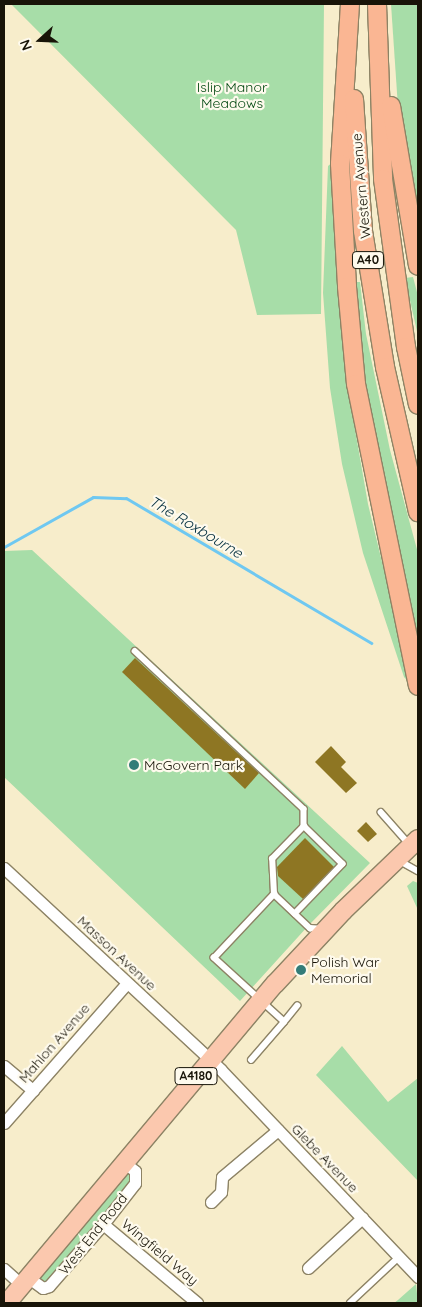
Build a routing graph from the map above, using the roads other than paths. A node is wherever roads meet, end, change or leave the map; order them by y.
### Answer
1 (352, 4) edge
2 (378, 4) edge
3 (418, 266) edge
4 (418, 405) edge
5 (418, 512) edge
6 (135, 651) dead end
7 (418, 686) edge
8 (381, 812) dead end
9 (304, 826) junction
10 (416, 844) edge
11 (398, 860) junction
12 (4, 868) edge
13 (418, 870) edge
14 (274, 894) junction
15 (295, 914) junction
16 (325, 929) junction
17 (127, 983) junction
18 (260, 1001) junction
19 (297, 1006) dead end
20 (284, 1022) junction
21 (209, 1059) junction
22 (251, 1060) dead end
23 (4, 1066) edge
24 (33, 1090) junction
25 (4, 1123) edge
26 (278, 1130) junction
27 (124, 1162) junction
28 (211, 1202) dead end
29 (362, 1218) junction
30 (103, 1224) junction
31 (399, 1257) junction
32 (308, 1268) dead end
33 (4, 1269) edge
34 (418, 1277) edge
35 (26, 1282) junction
36 (7, 1303) edge
37 (197, 1303) edge
38 (350, 1303) edge

1 - 5 highway, Western Avenue / A40
1 - 7 highway
2 - 3 highway
2 - 4 highway, Western Avenue / A40
6 - 9 lane
8 - 10 lane
9 - 14 lane
9 - 15 lane
10 - 11 main road, West End Road / A4180
11 - 13 lane
11 - 16 main road, West End Road / A4180
12 - 17 street, Masson Avenue
14 - 15 lane
14 - 18 lane
15 - 16 lane
16 - 18 main road, West End Road / A4180
17 - 21 street, Masson Avenue
17 - 24 street, Mahlon Avenue
18 - 20 lane
18 - 21 main road, West End Road / A4180
19 - 20 lane
20 - 22 lane
21 - 26 street, Glebe Avenue
21 - 27 main road, West End Road / A4180
23 - 24 street
24 - 25 street, Mahlon Avenue
26 - 28 street
26 - 29 street, Glebe Avenue
27 - 30 street, West End Road
27 - 35 main road, West End Road / A4180
29 - 31 street, Glebe Avenue
29 - 32 street
30 - 35 street, West End Road
30 - 37 street, Wingfield Way
31 - 34 street, Glebe Avenue
31 - 38 lane
33 - 35 street
35 - 36 main road, West End Road / A4180

